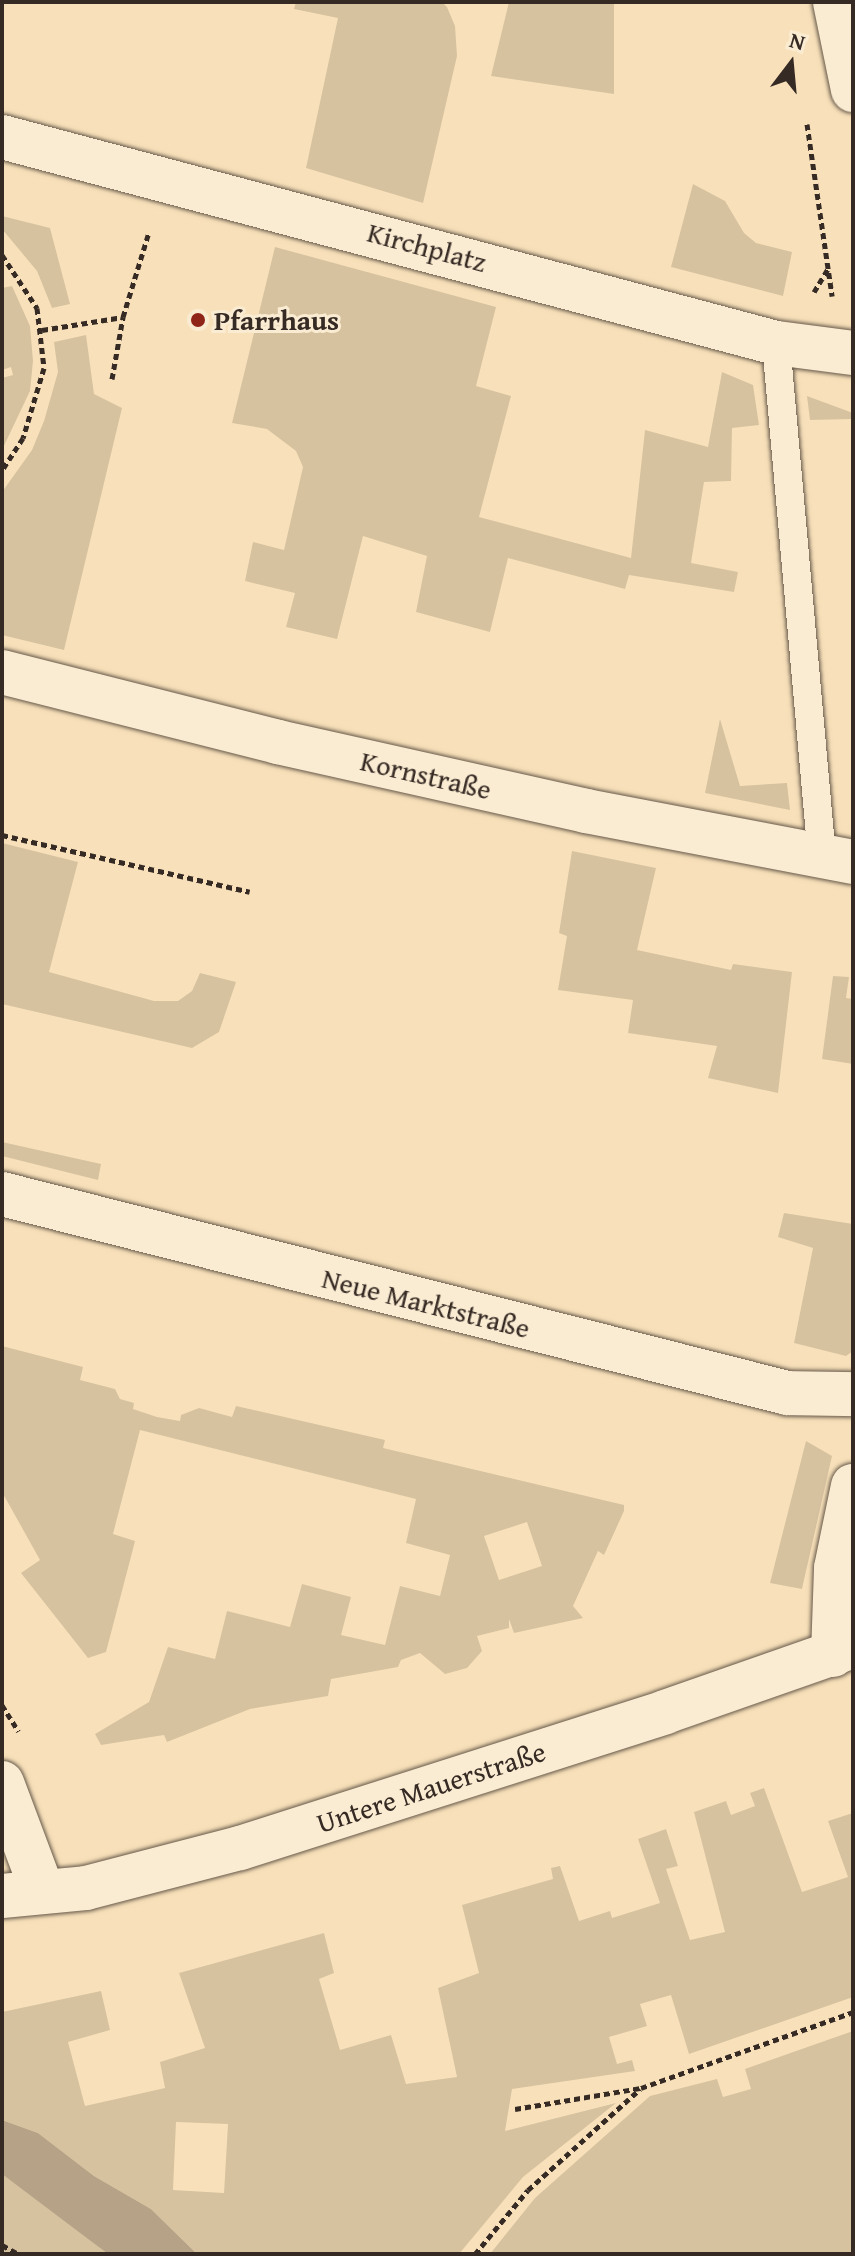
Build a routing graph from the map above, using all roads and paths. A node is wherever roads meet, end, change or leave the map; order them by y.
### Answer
1 (835, 2) edge
2 (853, 90) edge
3 (807, 120) dead end
4 (2, 137) edge
5 (152, 220) dead end
6 (2, 255) edge
7 (123, 317) junction
8 (42, 330) junction
9 (776, 343) junction
10 (847, 353) edge
11 (112, 379) dead end
12 (2, 470) edge
13 (2, 672) edge
14 (2, 835) edge
15 (838, 859) edge
16 (250, 892) dead end
17 (2, 1194) edge
18 (853, 1394) edge
19 (853, 1486) edge
20 (843, 1651) edge
21 (2, 1783) edge
22 (22, 1893) edge
23 (853, 2012) edge
24 (641, 2088) junction
25 (515, 2109) dead end
26 (2, 2245) edge
27 (18, 2254) edge
28 (475, 2254) edge

1 - 2 street
3 - 10 path
4 - 9 street, Kirchplatz
5 - 7 path
6 - 8 path
7 - 8 path
7 - 11 path
8 - 12 path
9 - 10 street, Kirchplatz
9 - 15 lane
13 - 15 street, Kornstraße
14 - 16 path
17 - 18 street, Neue Marktstraße
19 - 20 street
20 - 22 street, Untere Mauerstraße
21 - 22 street
23 - 24 path
24 - 25 path
24 - 28 path
26 - 27 path

